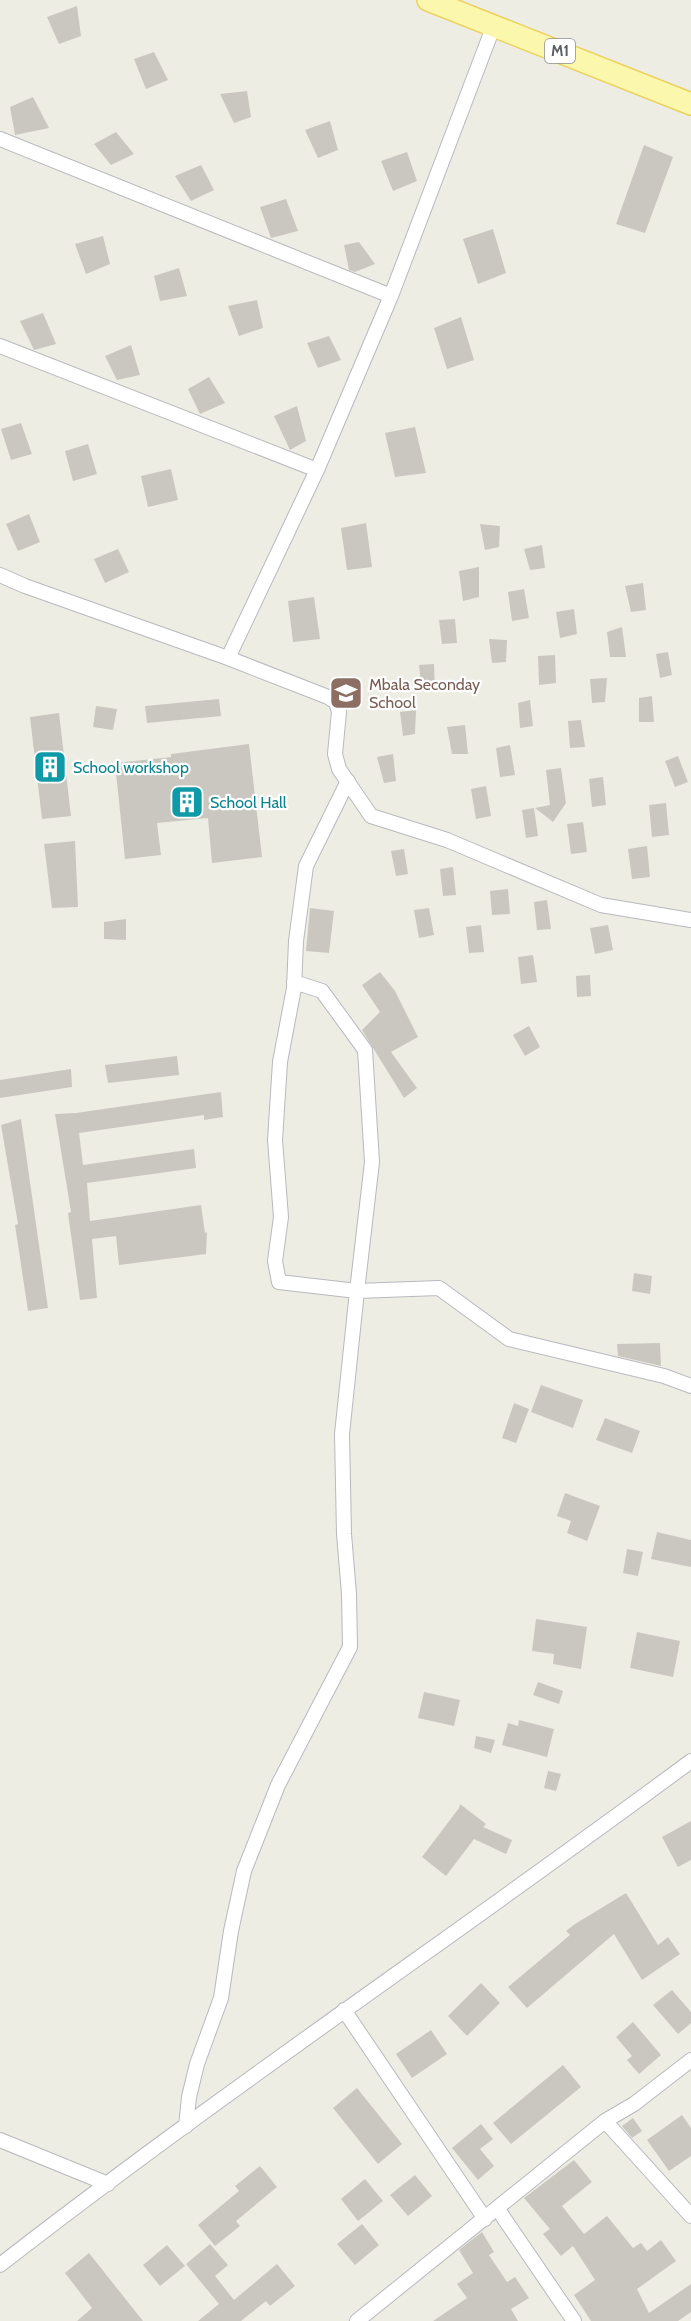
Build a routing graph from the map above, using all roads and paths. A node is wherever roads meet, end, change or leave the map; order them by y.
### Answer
1 (428, 0) edge
2 (494, 25) junction
3 (691, 104) edge
4 (0, 139) edge
5 (391, 296) junction
6 (0, 346) edge
7 (317, 470) junction
8 (0, 575) edge
9 (228, 658) junction
10 (348, 782) junction
11 (691, 920) edge
12 (294, 982) junction
13 (357, 1291) junction
14 (691, 1386) edge
15 (691, 1761) edge
16 (344, 2010) junction
17 (691, 2060) edge
18 (605, 2121) junction
19 (186, 2126) junction
20 (0, 2140) edge
21 (108, 2184) junction
22 (497, 2208) junction
23 (691, 2216) edge
24 (485, 2219) junction
25 (0, 2265) edge
26 (357, 2321) edge
27 (574, 2321) edge

1 - 2 main road, M1
2 - 3 main road, M1
2 - 5 street
4 - 5 street
5 - 7 street
6 - 7 street
7 - 9 street
8 - 9 street
9 - 10 street
10 - 11 street
10 - 12 street
12 - 13 street
12 - 13 street
13 - 14 street
13 - 19 street
15 - 16 street
16 - 19 street
16 - 24 street
17 - 18 street
18 - 22 street
18 - 23 street
19 - 21 street
20 - 21 street
21 - 25 street
22 - 24 street
22 - 27 street
24 - 26 street

